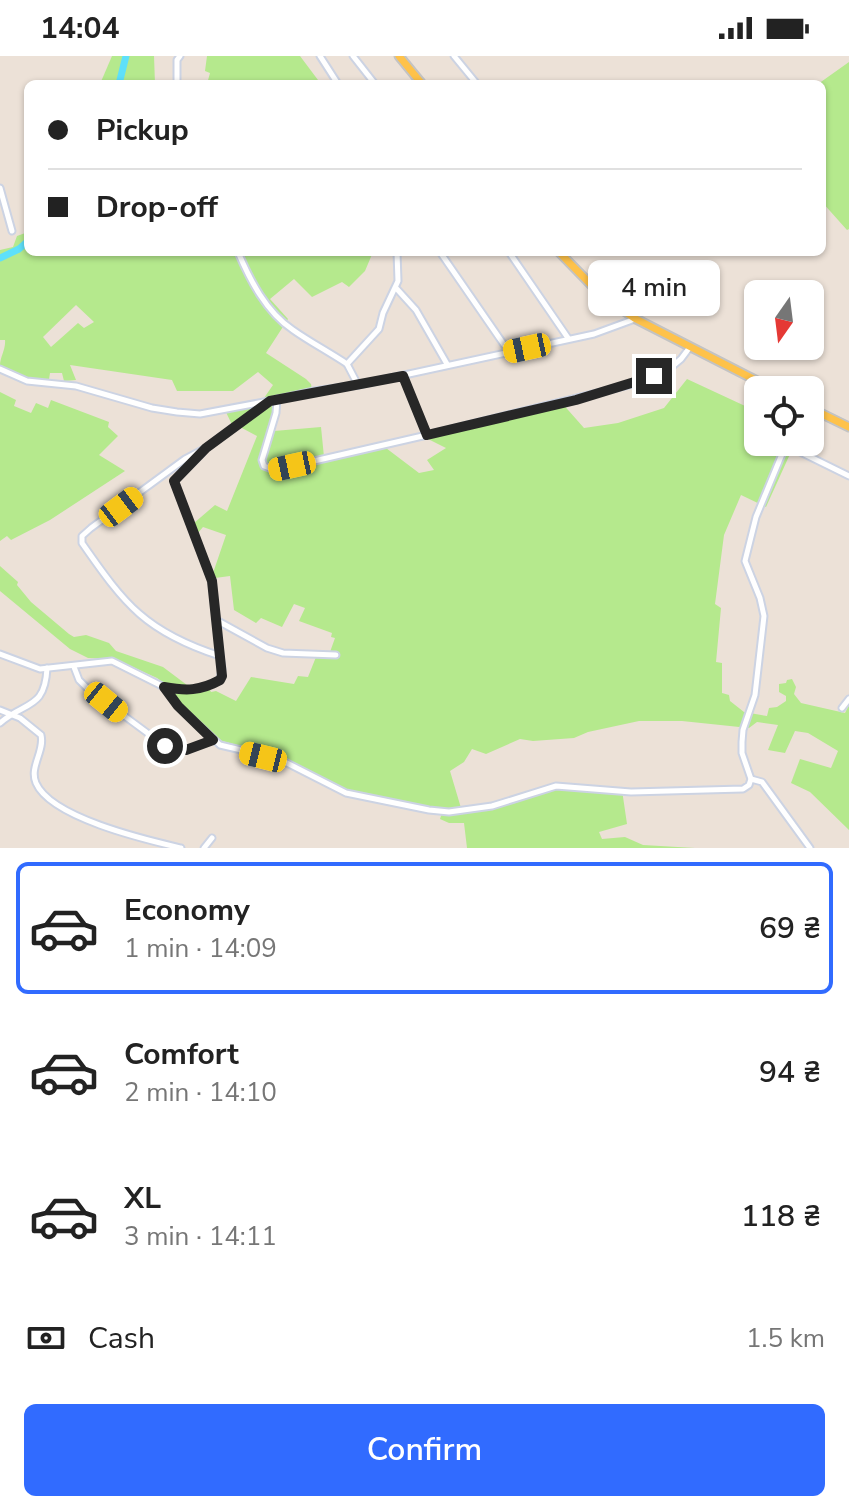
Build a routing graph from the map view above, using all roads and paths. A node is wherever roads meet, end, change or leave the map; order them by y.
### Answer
1 (180, 56) edge
2 (320, 56) edge
3 (353, 56) edge
4 (454, 56) edge
5 (402, 57) edge
6 (177, 80) edge
7 (335, 80) edge
8 (372, 80) edge
9 (419, 80) edge
10 (474, 80) edge
11 (0, 188) edge
12 (12, 231) dead end
13 (240, 256) edge
14 (397, 256) edge
15 (443, 256) edge
16 (512, 256) edge
17 (563, 256) edge
18 (396, 288) junction
19 (636, 319) junction
20 (568, 338) junction
21 (690, 347) junction
22 (509, 352) junction
23 (347, 364) junction
24 (447, 364) junction
25 (0, 369) edge
26 (403, 376) junction
27 (747, 376) edge
28 (358, 385) junction
29 (273, 400) junction
30 (824, 415) edge
31 (849, 427) edge
32 (427, 435) junction
33 (206, 448) junction
34 (782, 456) edge
35 (810, 456) edge
36 (849, 476) edge
37 (218, 621) junction
38 (0, 654) edge
39 (336, 655) dead end
40 (220, 656) junction
41 (74, 667) junction
42 (47, 668) junction
43 (164, 687) junction
44 (849, 699) edge
45 (842, 708) dead end
46 (0, 710) edge
47 (11, 714) junction
48 (0, 723) edge
49 (213, 740) junction
50 (751, 779) junction
51 (212, 838) dead end
52 (181, 848) edge
53 (204, 848) edge
54 (810, 848) edge

1 - 6 street
2 - 7 street
3 - 8 street
4 - 10 street
5 - 9 main road
11 - 12 street
13 - 23 street
14 - 18 street
15 - 22 street
16 - 20 street
17 - 19 main road
18 - 23 street
18 - 24 street
19 - 20 street
19 - 21 main road
20 - 22 street
21 - 27 main road
21 - 32 street
22 - 24 street
23 - 28 street
24 - 26 street
25 - 29 street
26 - 28 street
26 - 32 street
28 - 29 street
29 - 32 street
29 - 33 street
30 - 31 main road
33 - 37 street
33 - 40 street
34 - 50 street
35 - 36 street
37 - 39 street
37 - 40 street
38 - 42 street
40 - 43 street
41 - 42 street
41 - 43 street
41 - 49 street
42 - 47 street
43 - 49 street
44 - 45 street
46 - 47 street
47 - 48 street
47 - 52 street
49 - 50 street
50 - 54 street
51 - 53 street

